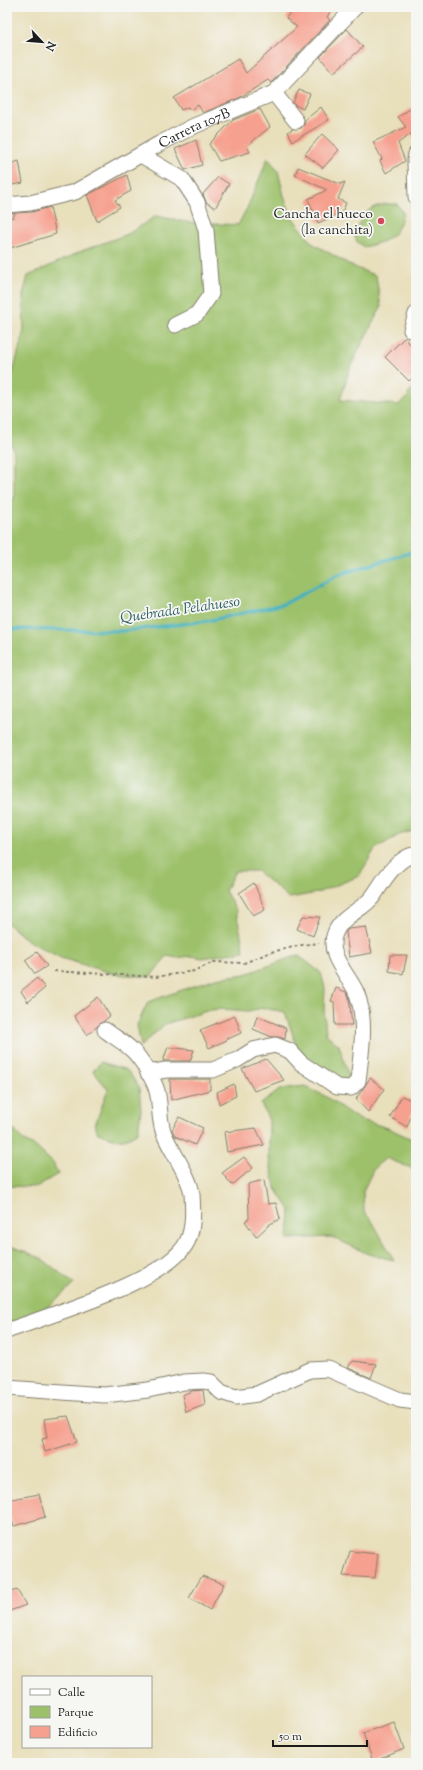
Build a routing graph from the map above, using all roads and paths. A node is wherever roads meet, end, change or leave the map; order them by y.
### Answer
1 (355, 7) edge
2 (274, 92) junction
3 (296, 121) dead end
4 (416, 154) edge
5 (141, 155) junction
6 (416, 197) edge
7 (7, 205) edge
8 (416, 314) edge
9 (175, 325) dead end
10 (411, 330) dead end
11 (416, 854) edge
12 (332, 942) junction
13 (54, 971) dead end
14 (105, 1030) dead end
15 (148, 1073) junction
16 (7, 1331) edge
17 (7, 1388) edge
18 (416, 1402) edge

1 - 2 street, Carrera 107B
2 - 3 street
2 - 5 street, Carrera 107B
4 - 6 street
5 - 7 street, Carrera 107B
5 - 9 street
8 - 10 street
11 - 12 street
12 - 13 path
12 - 15 street
14 - 15 street
15 - 16 street
17 - 18 street

